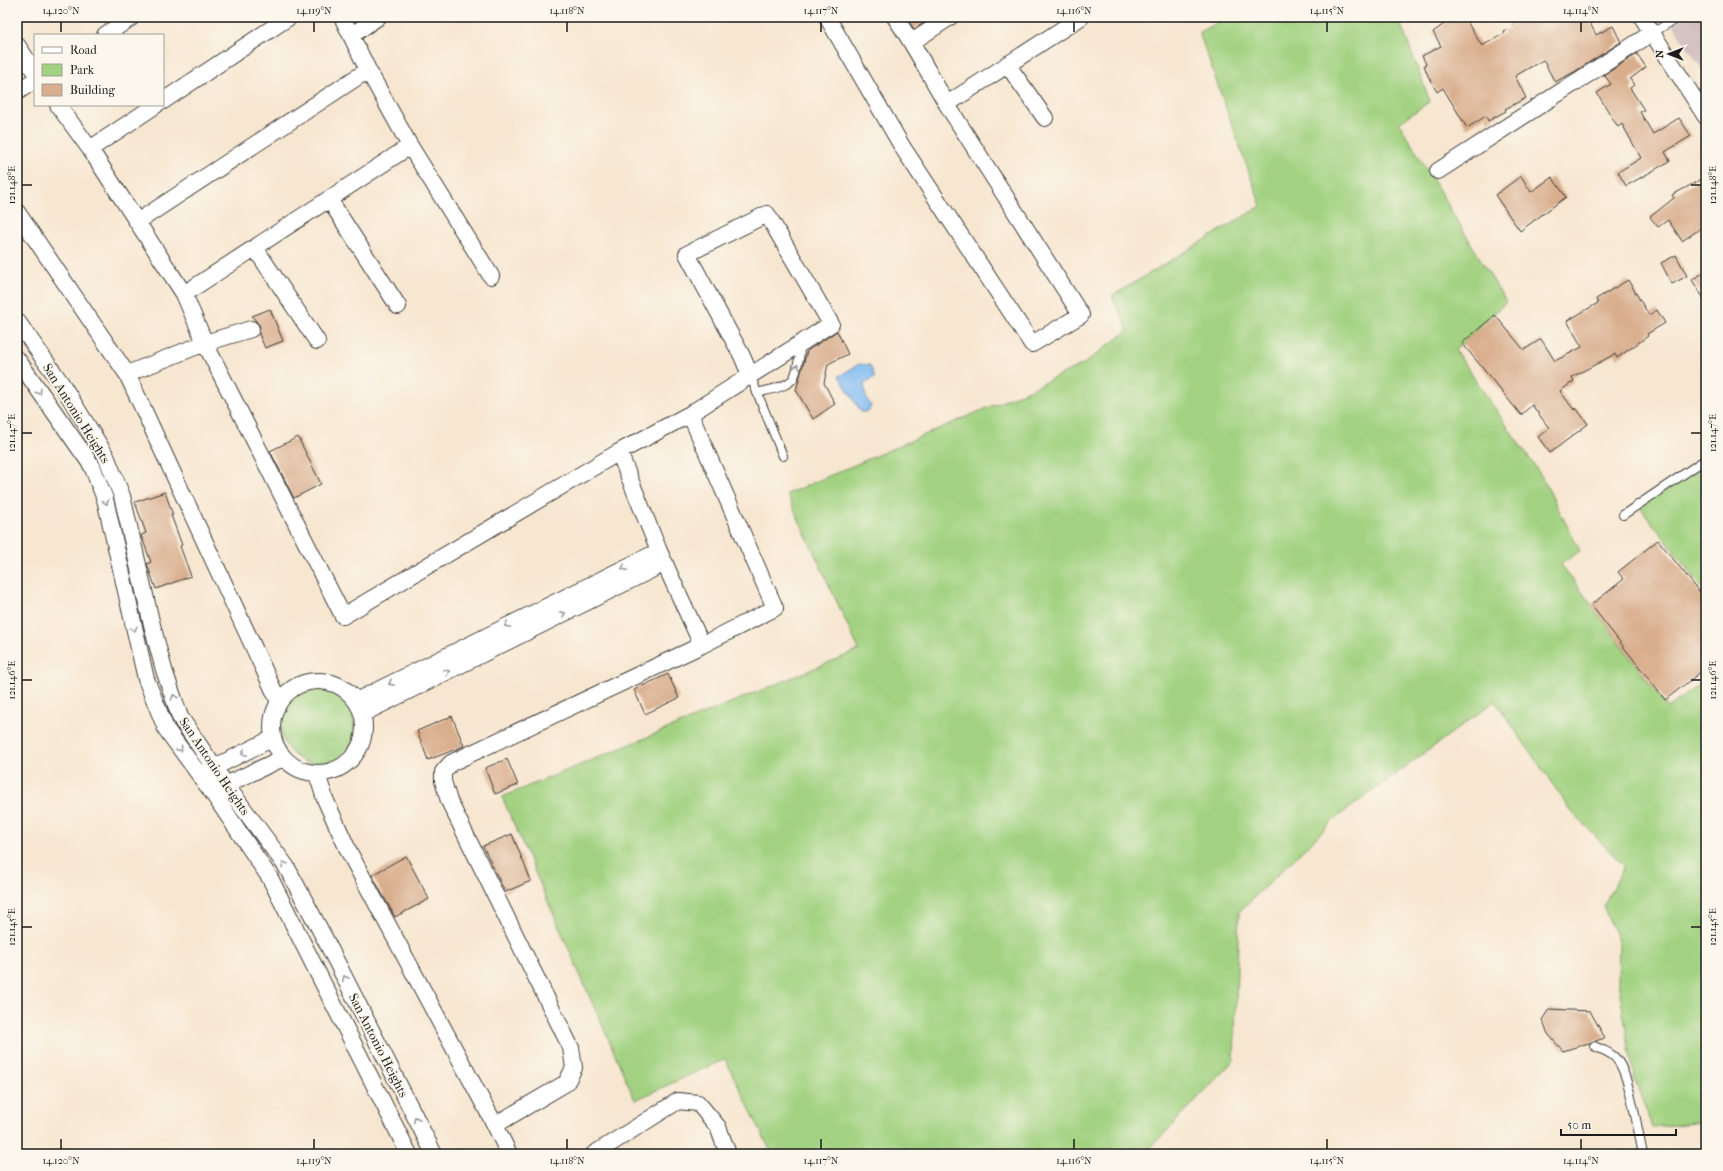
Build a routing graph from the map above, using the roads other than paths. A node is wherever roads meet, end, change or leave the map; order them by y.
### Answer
1 (289, 17) edge
2 (342, 17) edge
3 (378, 17) edge
4 (827, 17) edge
5 (896, 17) edge
6 (950, 17) edge
7 (1081, 17) edge
8 (1642, 17) edge
9 (1679, 17) edge
10 (127, 18) edge
11 (1652, 33) junction
12 (106, 34) edge
13 (352, 35) junction
14 (912, 42) junction
15 (17, 45) edge
16 (1007, 64) junction
17 (34, 70) edge
18 (368, 70) junction
19 (34, 81) edge
20 (17, 92) edge
21 (164, 100) edge
22 (947, 104) junction
23 (59, 106) edge
24 (154, 106) edge
25 (1706, 117) edge
26 (1045, 118) dead end
27 (410, 146) junction
28 (90, 149) junction
29 (1438, 171) dead end
30 (329, 198) junction
31 (17, 212) edge
32 (137, 222) junction
33 (255, 248) junction
34 (491, 276) dead end
35 (184, 294) junction
36 (398, 306) dead end
37 (17, 322) edge
38 (251, 329) dead end
39 (317, 341) dead end
40 (205, 343) junction
41 (796, 345) junction
42 (17, 359) edge
43 (127, 374) junction
44 (750, 375) junction
45 (757, 393) junction
46 (690, 414) junction
47 (618, 452) junction
48 (784, 456) dead end
49 (1706, 460) edge
50 (1623, 515) dead end
51 (662, 557) junction
52 (702, 645) junction
53 (279, 702) junction
54 (359, 708) junction
55 (273, 738) junction
56 (283, 758) junction
57 (214, 768) junction
58 (317, 774) junction
59 (199, 775) junction
60 (219, 788) junction
61 (1594, 1046) dead end
62 (495, 1125) junction
63 (409, 1154) edge
64 (434, 1154) edge
65 (509, 1154) edge
66 (594, 1154) edge
67 (728, 1154) edge
68 (1643, 1154) edge

1 - 21 street
2 - 13 street
3 - 13 street
4 - 22 street
5 - 14 street
6 - 14 street
7 - 16 street
8 - 11 street
9 - 11 lane
10 - 12 street
11 - 25 street
11 - 29 street
13 - 18 street
14 - 22 street
15 - 17 street
16 - 22 street
16 - 26 street
18 - 27 street
18 - 32 street
19 - 20 street
23 - 28 street
24 - 28 street
27 - 30 street
27 - 34 street
28 - 32 street
30 - 33 street
30 - 36 street
31 - 43 street
32 - 35 street
33 - 35 street
33 - 39 street
35 - 40 street
57 -> 37 street, San Antonio Heights
38 - 40 street
40 - 43 street
40 - 47 street
41 - 44 street
41 - 44 street
45 -> 41 lane
42 -> 59 street, San Antonio Heights
43 - 53 street
44 - 45 lane
44 - 46 street
45 - 48 lane
46 - 47 street
46 - 52 street
47 - 51 street
49 - 50 lane
51 - 52 street
51 - 54 street
52 - 62 street
53 - 54 street
53 - 55 street
54 - 58 street
55 - 56 street
55 -> 57 street
56 - 58 street
56 - 60 street
57 - 59 street
57 - 60 street, San Antonio Heights
58 - 62 street
59 - 60 street, San Antonio Heights
60 - 63 street, San Antonio Heights
64 -> 60 street, San Antonio Heights
61 - 68 lane
62 - 65 street
66 - 67 street

